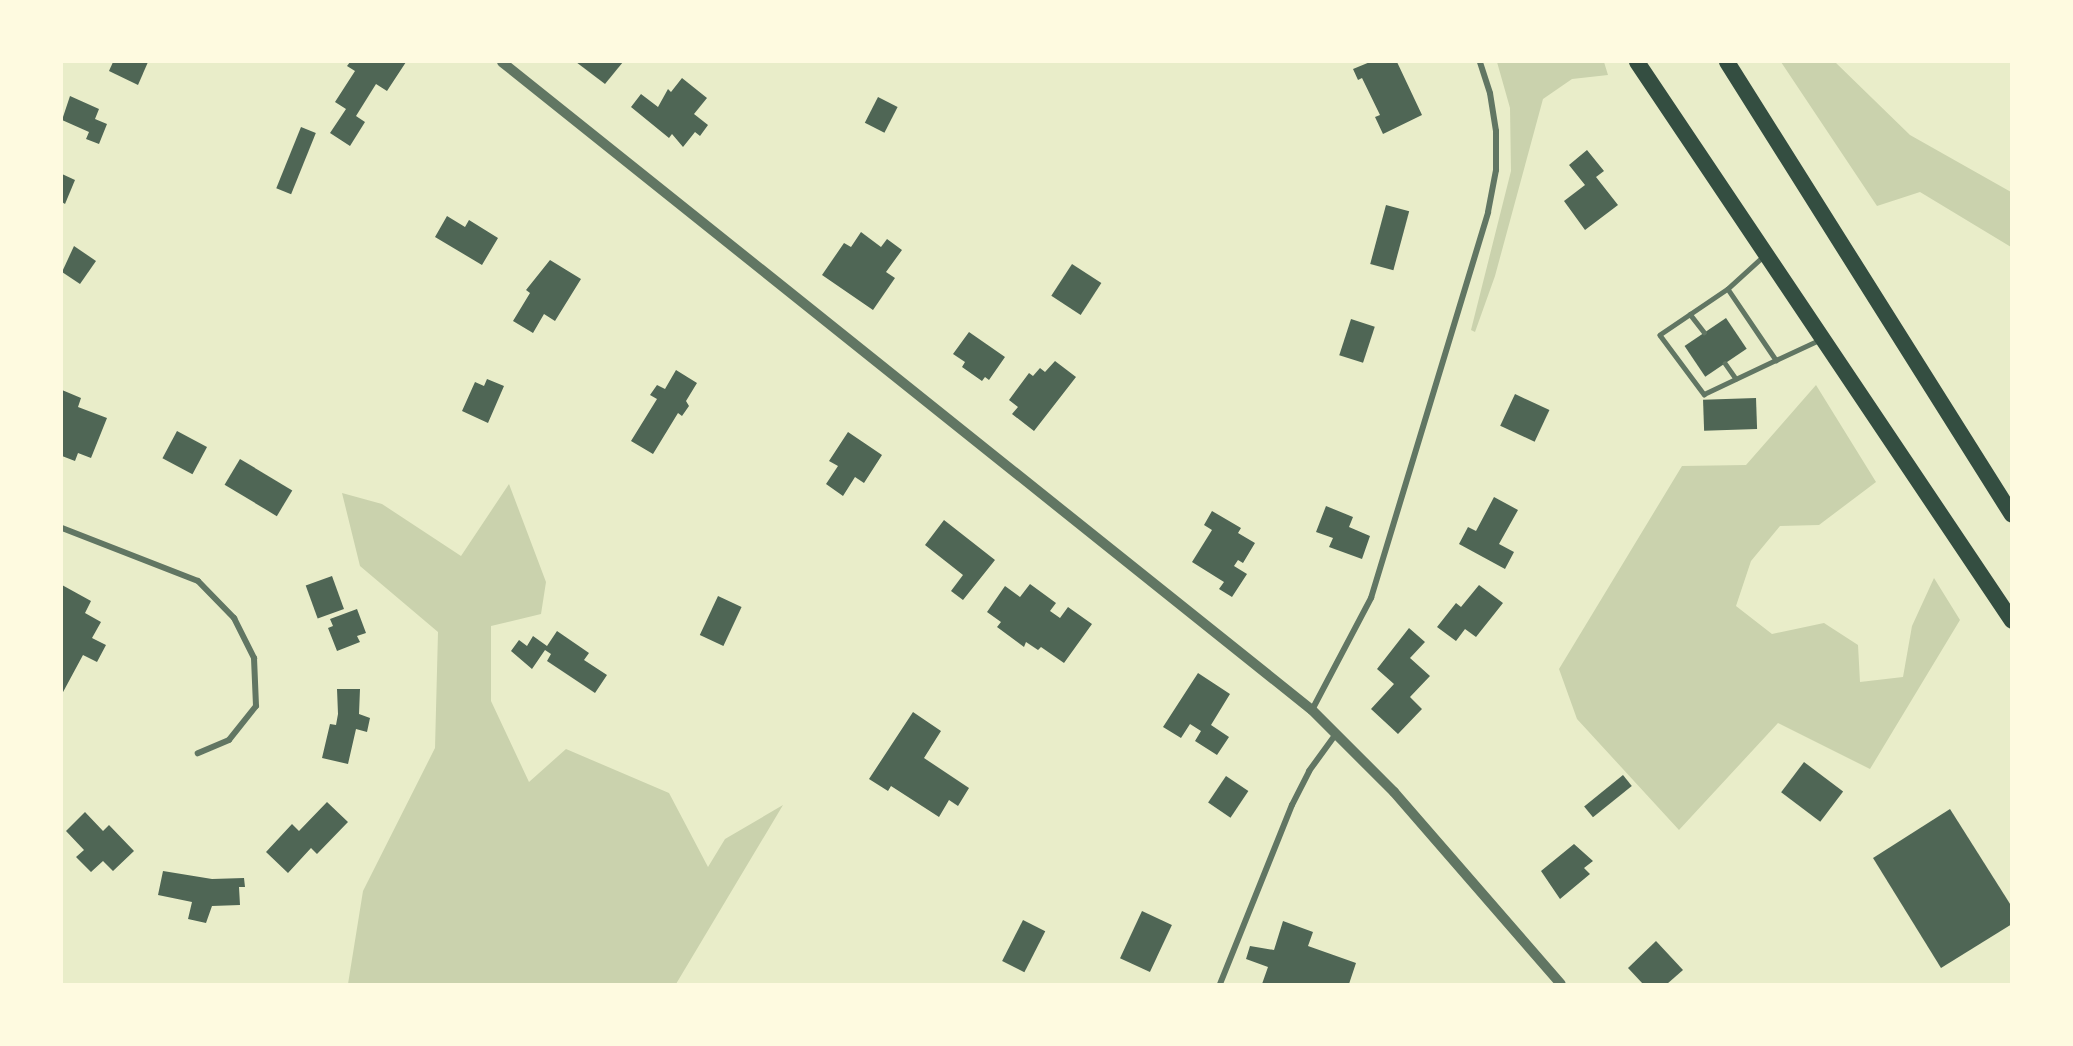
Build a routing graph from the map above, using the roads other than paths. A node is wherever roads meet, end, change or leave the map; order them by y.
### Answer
1 (502, 62) edge
2 (1480, 62) edge
3 (1637, 62) edge
4 (1727, 62) edge
5 (1767, 253) junction
6 (1728, 289) junction
7 (1690, 314) junction
8 (1704, 332) dead end
9 (1824, 337) junction
10 (1776, 360) junction
11 (1725, 363) dead end
12 (1736, 379) junction
13 (2012, 515) edge
14 (62, 528) edge
15 (2012, 621) edge
16 (1312, 710) junction
17 (1337, 734) junction
18 (198, 753) dead end
19 (1220, 984) edge
20 (1561, 984) edge

1 - 16 street
2 - 16 street
3 - 5 highway
4 - 13 highway
5 - 6 lane
5 - 9 highway
6 - 7 lane
6 - 10 lane
7 - 8 lane
7 - 12 lane
9 - 10 lane
9 - 15 highway
10 - 12 lane
11 - 12 lane
14 - 18 street
16 - 17 street
17 - 19 street
17 - 20 street

